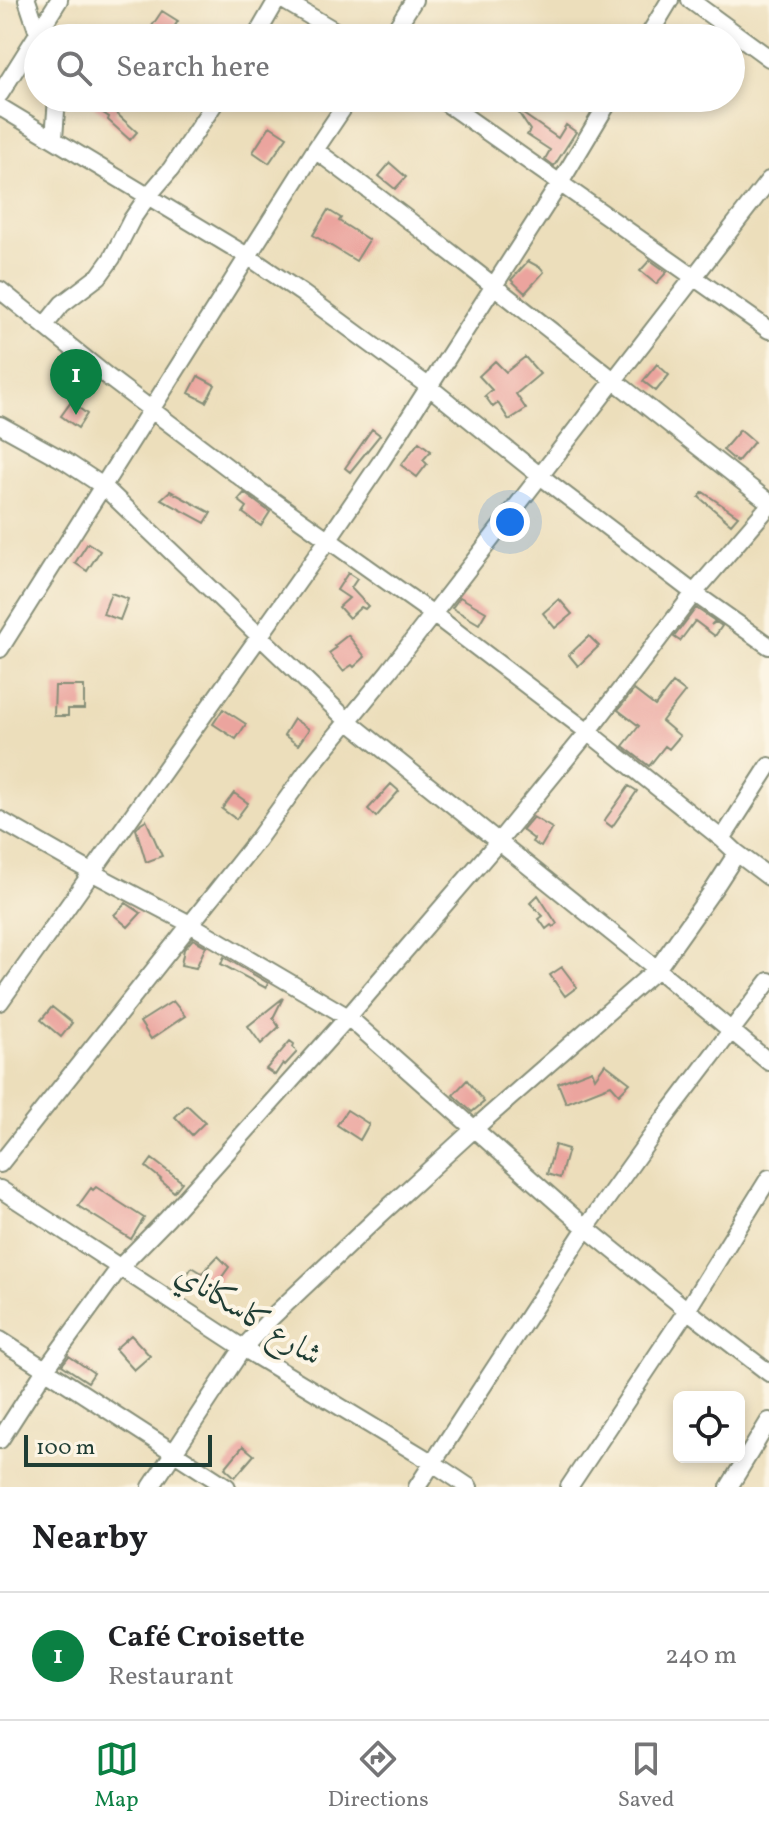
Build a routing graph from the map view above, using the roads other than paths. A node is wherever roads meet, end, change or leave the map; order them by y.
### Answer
1 (27, 0) edge
2 (59, 0) edge
3 (280, 0) edge
4 (414, 0) edge
5 (670, 0) edge
6 (690, 0) edge
7 (35, 24) edge
8 (45, 24) edge
9 (264, 24) edge
10 (322, 24) edge
11 (399, 24) edge
12 (655, 24) edge
13 (723, 24) edge
14 (745, 40) edge
15 (24, 57) edge
16 (769, 58) edge
17 (0, 94) edge
18 (0, 107) edge
19 (56, 112) edge
20 (209, 112) edge
21 (341, 112) edge
22 (459, 112) edge
23 (603, 112) edge
24 (54, 138) junction
25 (315, 150) junction
26 (769, 180) edge
27 (560, 183) junction
28 (148, 196) junction
29 (249, 257) junction
30 (694, 279) junction
31 (495, 285) junction
32 (0, 290) edge
33 (45, 325) junction
34 (769, 330) edge
35 (613, 382) junction
36 (428, 386) junction
37 (152, 410) junction
38 (0, 425) edge
39 (539, 475) junction
40 (103, 486) junction
41 (769, 504) edge
42 (327, 541) junction
43 (694, 593) junction
44 (433, 614) junction
45 (260, 637) junction
46 (769, 646) edge
47 (0, 649) edge
48 (348, 721) junction
49 (588, 732) junction
50 (769, 766) edge
51 (0, 820) edge
52 (722, 839) junction
53 (499, 841) junction
54 (737, 853) junction
55 (93, 873) junction
56 (769, 877) edge
57 (190, 924) junction
58 (657, 969) junction
59 (769, 981) edge
60 (0, 1002) edge
61 (348, 1017) junction
62 (731, 1032) junction
63 (769, 1062) edge
64 (474, 1129) junction
65 (0, 1164) edge
66 (769, 1178) edge
67 (0, 1189) edge
68 (586, 1228) junction
69 (120, 1267) junction
70 (687, 1310) junction
71 (0, 1340) edge
72 (243, 1348) junction
73 (45, 1370) junction
74 (769, 1373) edge
75 (769, 1421) edge
76 (0, 1440) edge
77 (174, 1452) junction
78 (433, 1463) junction
79 (151, 1487) edge
80 (227, 1487) edge
81 (417, 1487) edge
82 (469, 1487) edge
83 (569, 1487) edge
84 (729, 1487) edge

1 - 7 street
2 - 8 street
3 - 9 street
3 - 10 street
4 - 11 street
5 - 12 street
6 - 13 street
14 - 16 street
15 - 17 street
18 - 24 street
19 - 24 street
20 - 28 street
21 - 25 street
22 - 27 street
23 - 27 street
24 - 28 street
25 - 29 street
25 - 31 street
26 - 30 street
27 - 30 street
27 - 31 street
28 - 29 street
28 - 33 street
29 - 36 street
29 - 37 street
30 - 34 street
30 - 35 street
31 - 35 street
31 - 36 street
32 - 33 street
33 - 37 street
35 - 39 street
35 - 41 street
36 - 39 street
36 - 42 street
37 - 40 street
37 - 42 street
38 - 40 street
39 - 43 street
39 - 44 street
40 - 45 street
40 - 47 street
41 - 43 street
42 - 44 street
42 - 45 street
43 - 46 street
43 - 49 street
44 - 48 street
44 - 49 street
45 - 48 street
45 - 55 street
48 - 53 street
48 - 57 street
49 - 52 street
49 - 53 street
50 - 52 street
51 - 55 street
52 - 54 street
53 - 58 street
53 - 61 street
54 - 56 street
54 - 58 street
55 - 57 street
55 - 60 street
57 - 61 street
57 - 65 street
58 - 62 street
58 - 64 street
59 - 62 street
61 - 64 street
61 - 69 street
62 - 63 street
62 - 68 street
64 - 68 street
64 - 72 street
66 - 70 street
67 - 69 street, شارع كاسكاناي
68 - 70 street
68 - 78 street
69 - 72 street, شارع كاسكاناي
69 - 73 street
70 - 74 street
70 - 83 street
71 - 73 street
72 - 77 street
72 - 78 street, شارع كاسكاناي
73 - 76 street
73 - 77 street
75 - 84 street
77 - 79 street
77 - 80 street
78 - 81 street
78 - 82 street, شارع كاسكاناي

